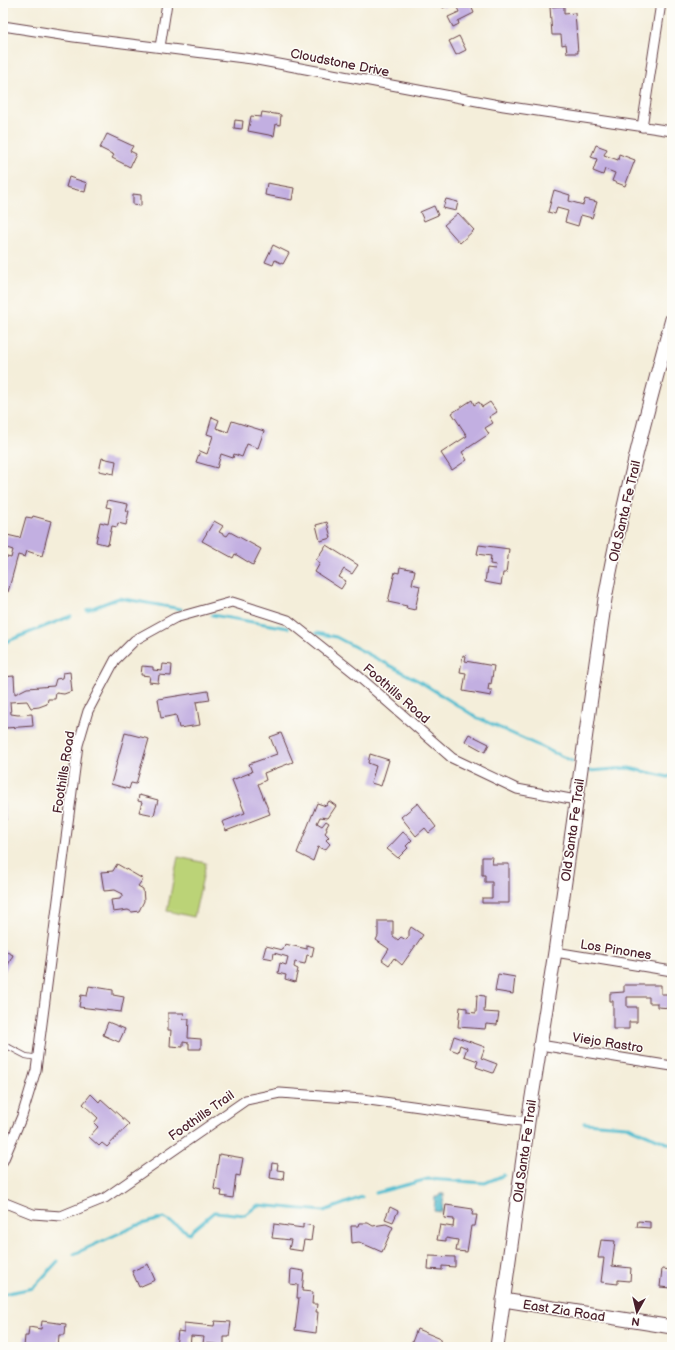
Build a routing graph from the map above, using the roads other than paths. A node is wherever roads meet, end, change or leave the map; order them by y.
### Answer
1 (167, 3) edge
2 (661, 3) edge
3 (3, 26) edge
4 (160, 47) junction
5 (642, 127) junction
6 (672, 131) edge
7 (672, 319) edge
8 (576, 800) junction
9 (555, 952) junction
10 (672, 971) edge
11 (3, 1044) edge
12 (540, 1045) junction
13 (38, 1058) junction
14 (672, 1066) edge
15 (528, 1122) junction
16 (3, 1161) edge
17 (3, 1202) edge
18 (503, 1300) junction
19 (672, 1328) edge
20 (497, 1347) edge

1 - 4 street
2 - 5 street
3 - 4 street, Cloudstone Drive
4 - 5 street, Cloudstone Drive
5 - 6 street, Cloudstone Drive
7 - 8 street, Old Santa Fe Trail
8 - 9 street, Old Santa Fe Trail
8 - 13 street, Foothills Road
9 - 10 street, Los Pinones
9 - 12 street, Old Santa Fe Trail
11 - 13 lane
12 - 14 street, Viejo Rastro
12 - 15 street, Old Santa Fe Trail
13 - 16 street, Foothills Road
15 - 17 street, Foothills Trail
15 - 18 street, Old Santa Fe Trail
18 - 19 street, East Zia Road
18 - 20 street, Old Santa Fe Trail

